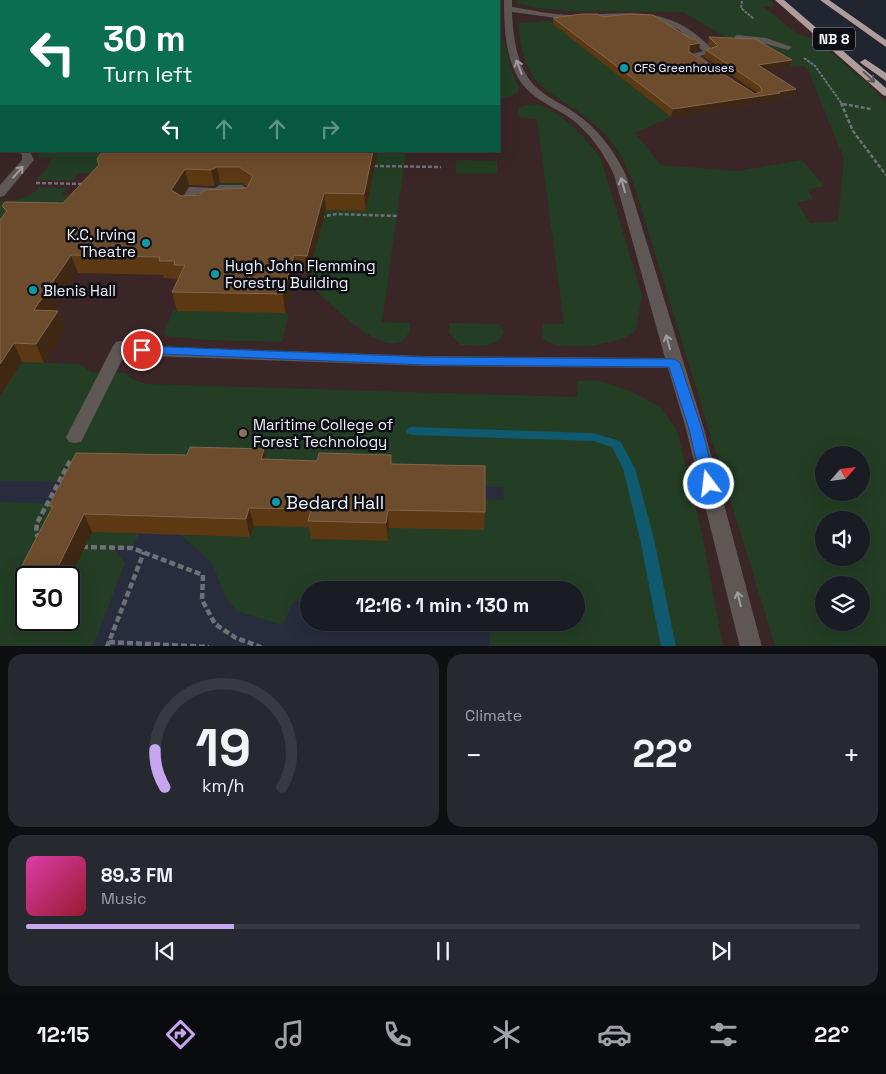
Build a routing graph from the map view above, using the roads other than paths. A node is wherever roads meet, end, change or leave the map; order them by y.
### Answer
1 (780, 0) edge
2 (824, 0) edge
3 (508, 5) edge
4 (504, 31) edge
5 (692, 37) junction
6 (710, 38) edge
7 (727, 38) edge
8 (886, 44) edge
9 (788, 47) road end
10 (716, 71) edge
11 (886, 78) edge
12 (886, 93) edge
13 (24, 152) edge
14 (212, 190) joint
15 (0, 193) edge
16 (674, 363) junction
17 (75, 437) road end
18 (751, 646) edge

1 - 11 highway, NB 8
1 -> 12 highway
2 - 8 highway, NB 8
3 - 4 street
3 - 5 street
16 -> 4 street
5 - 6 street
5 - 10 street
7 - 9 street
15 -> 13 street
14 - 14 street
16 - 17 street
18 -> 16 street

